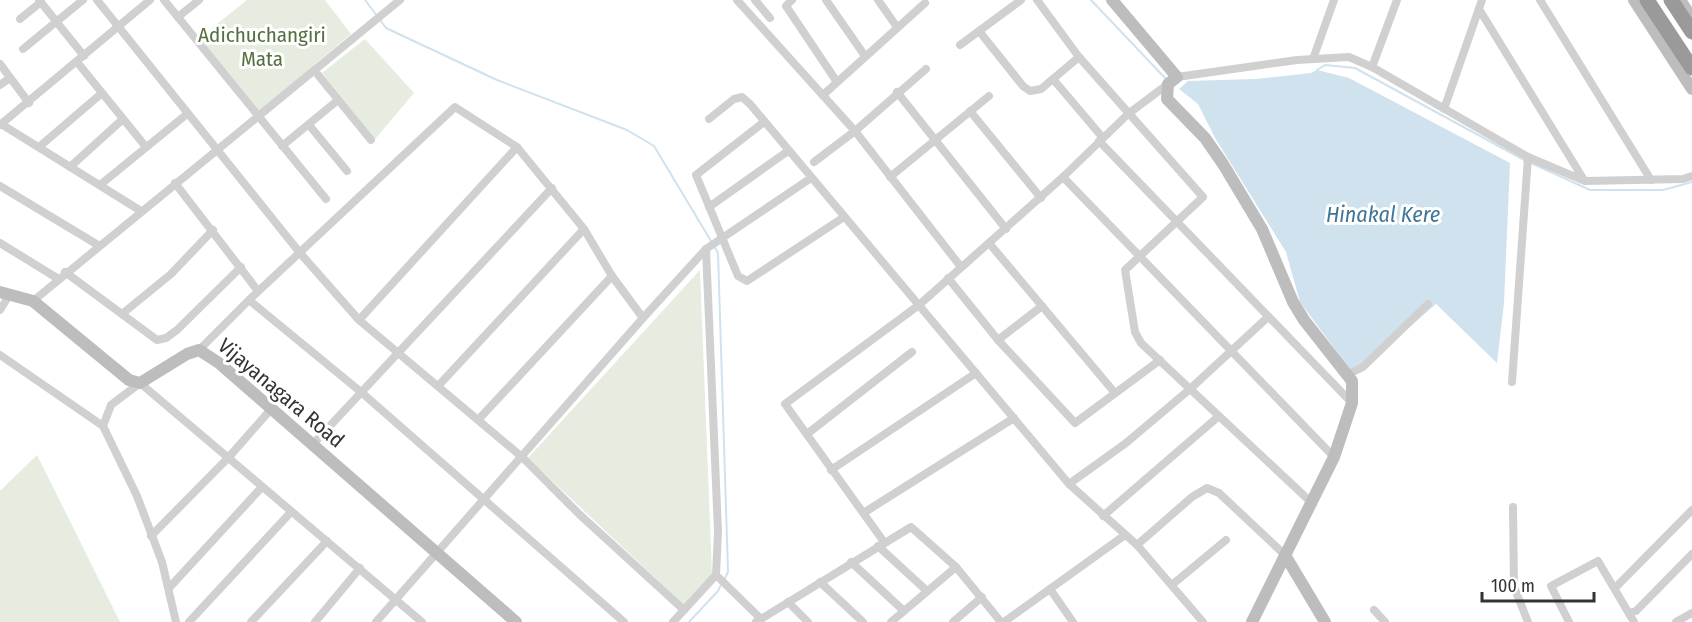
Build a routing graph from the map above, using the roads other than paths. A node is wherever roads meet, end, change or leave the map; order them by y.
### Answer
1 (83, 0) edge
2 (98, 0) edge
3 (150, 0) edge
4 (164, 0) edge
5 (199, 0) edge
6 (400, 0) edge
7 (737, 0) edge
8 (755, 0) edge
9 (792, 0) edge
10 (826, 0) edge
11 (878, 0) edge
12 (1021, 0) edge
13 (1037, 0) edge
14 (1112, 0) edge
15 (1334, 0) edge
16 (1397, 0) edge
17 (1540, 0) edge
18 (1634, 0) edge
19 (1647, 0) edge
20 (1671, 0) edge
21 (1680, 0) edge
22 (40, 1) edge
23 (925, 3) dead end
24 (1480, 4) edge
25 (178, 17) junction
26 (770, 18) dead end
27 (1692, 18) edge
28 (20, 19) dead end
29 (58, 23) junction
30 (119, 27) junction
31 (897, 27) junction
32 (979, 31) junction
33 (1692, 32) edge
34 (960, 45) dead end
35 (23, 49) dead end
36 (84, 56) junction
37 (865, 56) junction
38 (1079, 57) junction
39 (1313, 59) junction
40 (77, 62) junction
41 (0, 64) edge
42 (1372, 67) junction
43 (1692, 68) edge
44 (926, 69) dead end
45 (314, 70) junction
46 (10, 78) junction
47 (1053, 79) junction
48 (1173, 81) junction
49 (837, 82) junction
50 (0, 85) edge
51 (1692, 89) edge
52 (897, 92) junction
53 (102, 93) junction
54 (822, 95) junction
55 (989, 96) dead end
56 (338, 100) junction
57 (28, 103) junction
58 (1444, 109) junction
59 (969, 111) junction
60 (187, 114) junction
61 (1128, 114) junction
62 (258, 116) junction
63 (123, 119) junction
64 (709, 119) dead end
65 (764, 122) junction
66 (1, 124) edge
67 (309, 125) junction
68 (855, 131) junction
69 (935, 139) junction
70 (370, 140) dead end
71 (1101, 140) junction
72 (282, 146) junction
73 (39, 147) junction
74 (146, 147) junction
75 (517, 147) junction
76 (216, 149) junction
77 (788, 151) junction
78 (1528, 157) junction
79 (814, 162) dead end
80 (70, 167) junction
81 (347, 171) dead end
82 (1692, 176) edge
83 (811, 177) junction
84 (890, 177) junction
85 (1063, 177) junction
86 (1651, 180) junction
87 (1585, 181) junction
88 (175, 183) junction
89 (100, 185) junction
90 (0, 186) edge
91 (552, 188) junction
92 (1041, 198) junction
93 (326, 200) dead end
94 (709, 207) junction
95 (141, 211) junction
96 (844, 217) junction
97 (1176, 222) junction
98 (584, 229) junction
99 (1006, 229) junction
100 (213, 230) junction
101 (720, 239) junction
102 (0, 243) edge
103 (989, 243) junction
104 (98, 245) junction
105 (708, 248) junction
106 (300, 253) junction
107 (1139, 256) junction
108 (241, 267) junction
109 (961, 267) junction
110 (65, 272) junction
111 (612, 276) junction
112 (57, 278) junction
113 (948, 278) junction
114 (258, 291) junction
115 (5, 293) edge
116 (249, 300) junction
117 (33, 301) junction
118 (1428, 304) dead end
119 (919, 305) junction
120 (1042, 306) junction
121 (0, 310) edge
122 (122, 314) junction
123 (1268, 317) junction
124 (643, 318) junction
125 (358, 320) junction
126 (998, 340) junction
127 (199, 350) junction
128 (1231, 351) junction
129 (912, 352) dead end
130 (399, 354) junction
131 (0, 355) edge
132 (1160, 360) junction
133 (976, 373) junction
134 (1349, 374) junction
135 (1512, 381) dead end
136 (140, 383) junction
137 (439, 385) junction
138 (1190, 389) junction
139 (361, 392) junction
140 (1115, 393) junction
141 (1352, 404) junction
142 (272, 408) junction
143 (1219, 416) junction
144 (1014, 418) junction
145 (478, 420) junction
146 (103, 426) junction
147 (807, 434) junction
148 (313, 444) junction
149 (522, 457) junction
150 (1334, 457) junction
151 (228, 458) junction
152 (831, 470) junction
153 (1069, 484) junction
154 (262, 487) junction
155 (484, 498) junction
156 (1313, 504) junction
157 (1513, 507) dead end
158 (1692, 510) edge
159 (291, 512) junction
160 (865, 512) junction
161 (1103, 516) junction
162 (1125, 535) junction
163 (152, 536) junction
164 (1226, 540) dead end
165 (327, 541) junction
166 (881, 544) junction
167 (1137, 545) junction
168 (438, 552) junction
169 (1692, 554) edge
170 (1285, 555) junction
171 (851, 562) junction
172 (956, 567) junction
173 (360, 568) junction
174 (716, 575) junction
175 (820, 582) junction
176 (1173, 584) junction
177 (169, 588) junction
178 (1615, 588) junction
179 (1050, 589) junction
180 (927, 591) junction
181 (982, 597) junction
182 (397, 598) junction
183 (788, 602) junction
184 (684, 610) junction
185 (1374, 610) dead end
186 (904, 611) junction
187 (1692, 613) edge
188 (1629, 614) junction
189 (759, 621) edge
190 (176, 622) edge
191 (189, 622) edge
192 (251, 622) edge
193 (315, 622) edge
194 (376, 622) edge
195 (422, 622) edge
196 (516, 622) edge
197 (624, 622) edge
198 (673, 622) edge
199 (808, 622) edge
200 (864, 622) edge
201 (891, 622) edge
202 (953, 622) edge
203 (1002, 622) edge
204 (1073, 622) edge
205 (1203, 622) edge
206 (1252, 622) edge
207 (1325, 622) edge
208 (1385, 622) edge
209 (1528, 622) edge
210 (1569, 622) edge
211 (1634, 622) edge
212 (1676, 622) edge

1 - 29 street
2 - 30 street
3 - 30 street
4 - 25 street
5 - 25 street
6 - 45 street
7 - 54 street
8 - 26 street
9 - 49 street
10 - 37 street
11 - 31 street
12 - 32 street
13 - 38 street
14 - 48 street
15 - 39 street
16 - 42 street
17 - 86 street
18 - 51 street
19 - 43 highway
20 - 33 highway
21 - 27 street
22 - 28 street
22 - 29 street
23 - 31 street
24 - 58 street
24 - 87 street
25 - 62 street
29 - 35 street
29 - 36 street
30 - 36 street
30 - 60 street
31 - 37 street
32 - 34 street
32 - 47 street
36 - 40 street
37 - 49 street
38 - 47 street
38 - 61 street
39 - 42 street
39 - 48 street
40 - 53 street
40 - 57 street
41 - 46 street
42 - 58 street
44 - 52 street
45 - 56 street
45 - 62 street
46 - 50 street
46 - 57 street
47 - 71 street
48 - 61 street
48 - 134 street
49 - 54 street
52 - 68 street
52 - 69 street
53 - 63 street
53 - 73 street
54 - 68 street
55 - 59 street
56 - 67 street
56 - 70 street
57 - 66 street
58 - 78 street
59 - 69 street
59 - 92 street
60 - 74 street
60 - 76 street
61 - 71 street
61 - 97 street
62 - 72 street
62 - 76 street
63 - 74 street
63 - 80 street
64 - 65 street
65 - 77 street
65 - 94 street
66 - 73 street
67 - 72 street
67 - 81 street
68 - 79 street
68 - 84 street
69 - 84 street
69 - 99 street
71 - 85 street
71 - 97 street
72 - 93 street
73 - 80 street
74 - 89 street
75 - 91 street
75 - 106 street
75 - 125 street
76 - 88 street
76 - 106 street
77 - 83 street
77 - 94 street
78 - 87 street
78 - 135 street
80 - 89 street
82 - 86 street
83 - 96 street
83 - 101 street
84 - 109 street
85 - 92 street
85 - 107 street
86 - 87 street
88 - 95 street
88 - 100 street
89 - 95 street
90 - 104 street
91 - 98 street
91 - 130 street
92 - 99 street
94 - 101 street
95 - 104 street
96 - 101 street
96 - 119 street
97 - 107 street
97 - 123 street
98 - 111 street
98 - 137 street
99 - 103 street
100 - 108 street
100 - 122 street
101 - 105 street
102 - 112 street
103 - 109 street
103 - 120 street
104 - 110 street
105 - 124 street
105 - 174 street
106 - 114 street
106 - 125 street
107 - 128 street
107 - 132 street
108 - 114 street
108 - 122 street
109 - 113 street
110 - 112 street
110 - 122 street
111 - 124 street
111 - 145 street
112 - 117 street
113 - 119 street
113 - 126 street
114 - 116 street
115 - 117 street
115 - 121 street
116 - 127 street
116 - 139 street
117 - 136 street
118 - 134 street
119 - 133 street
119 - 147 street
120 - 126 street
120 - 140 street
123 - 128 street
123 - 141 street
124 - 149 street
125 - 130 street
126 - 140 street
127 - 136 street, Vijayanagara Road
127 - 142 street, Vijayanagara Road
128 - 138 street
128 - 150 street
129 - 147 street
130 - 137 street
130 - 139 street
131 - 146 street
132 - 138 street
132 - 140 street
133 - 144 street
133 - 152 street
134 - 141 street
136 - 146 street
136 - 151 street
137 - 145 street
138 - 143 street
138 - 153 street
139 - 148 street
139 - 155 street
141 - 150 street
142 - 148 street, Vijayanagara Road
142 - 151 street
143 - 156 street
143 - 161 street
144 - 153 street
144 - 160 street
145 - 149 street
146 - 163 street
147 - 152 street
148 - 168 street, Vijayanagara Road
149 - 155 street
149 - 184 street
150 - 156 street
151 - 154 street
151 - 163 street
152 - 160 street
153 - 161 street
154 - 159 street
154 - 177 street
155 - 168 street
155 - 197 street
156 - 170 street
157 - 209 street
158 - 178 street
159 - 165 street
159 - 191 street
160 - 166 street
161 - 162 street
162 - 167 street
162 - 179 street
163 - 177 street
164 - 176 street
165 - 173 street
165 - 192 street
166 - 171 street
166 - 172 street
166 - 180 street
167 - 170 street
167 - 176 street
168 - 182 street
168 - 196 street, Vijayanagara Road
169 - 188 street
170 - 206 street
170 - 207 street
171 - 175 street
171 - 186 street
172 - 180 street
172 - 181 street
173 - 182 street
173 - 193 street
174 - 184 street
174 - 189 street
175 - 183 street
175 - 200 street
176 - 205 street
177 - 190 street
178 - 188 street
178 - 210 street
179 - 203 street
179 - 204 street
180 - 186 street
181 - 202 street
181 - 203 street
182 - 194 street
182 - 195 street
183 - 189 street
183 - 199 street
184 - 198 street
185 - 208 street
186 - 201 street
187 - 212 street
188 - 211 street

